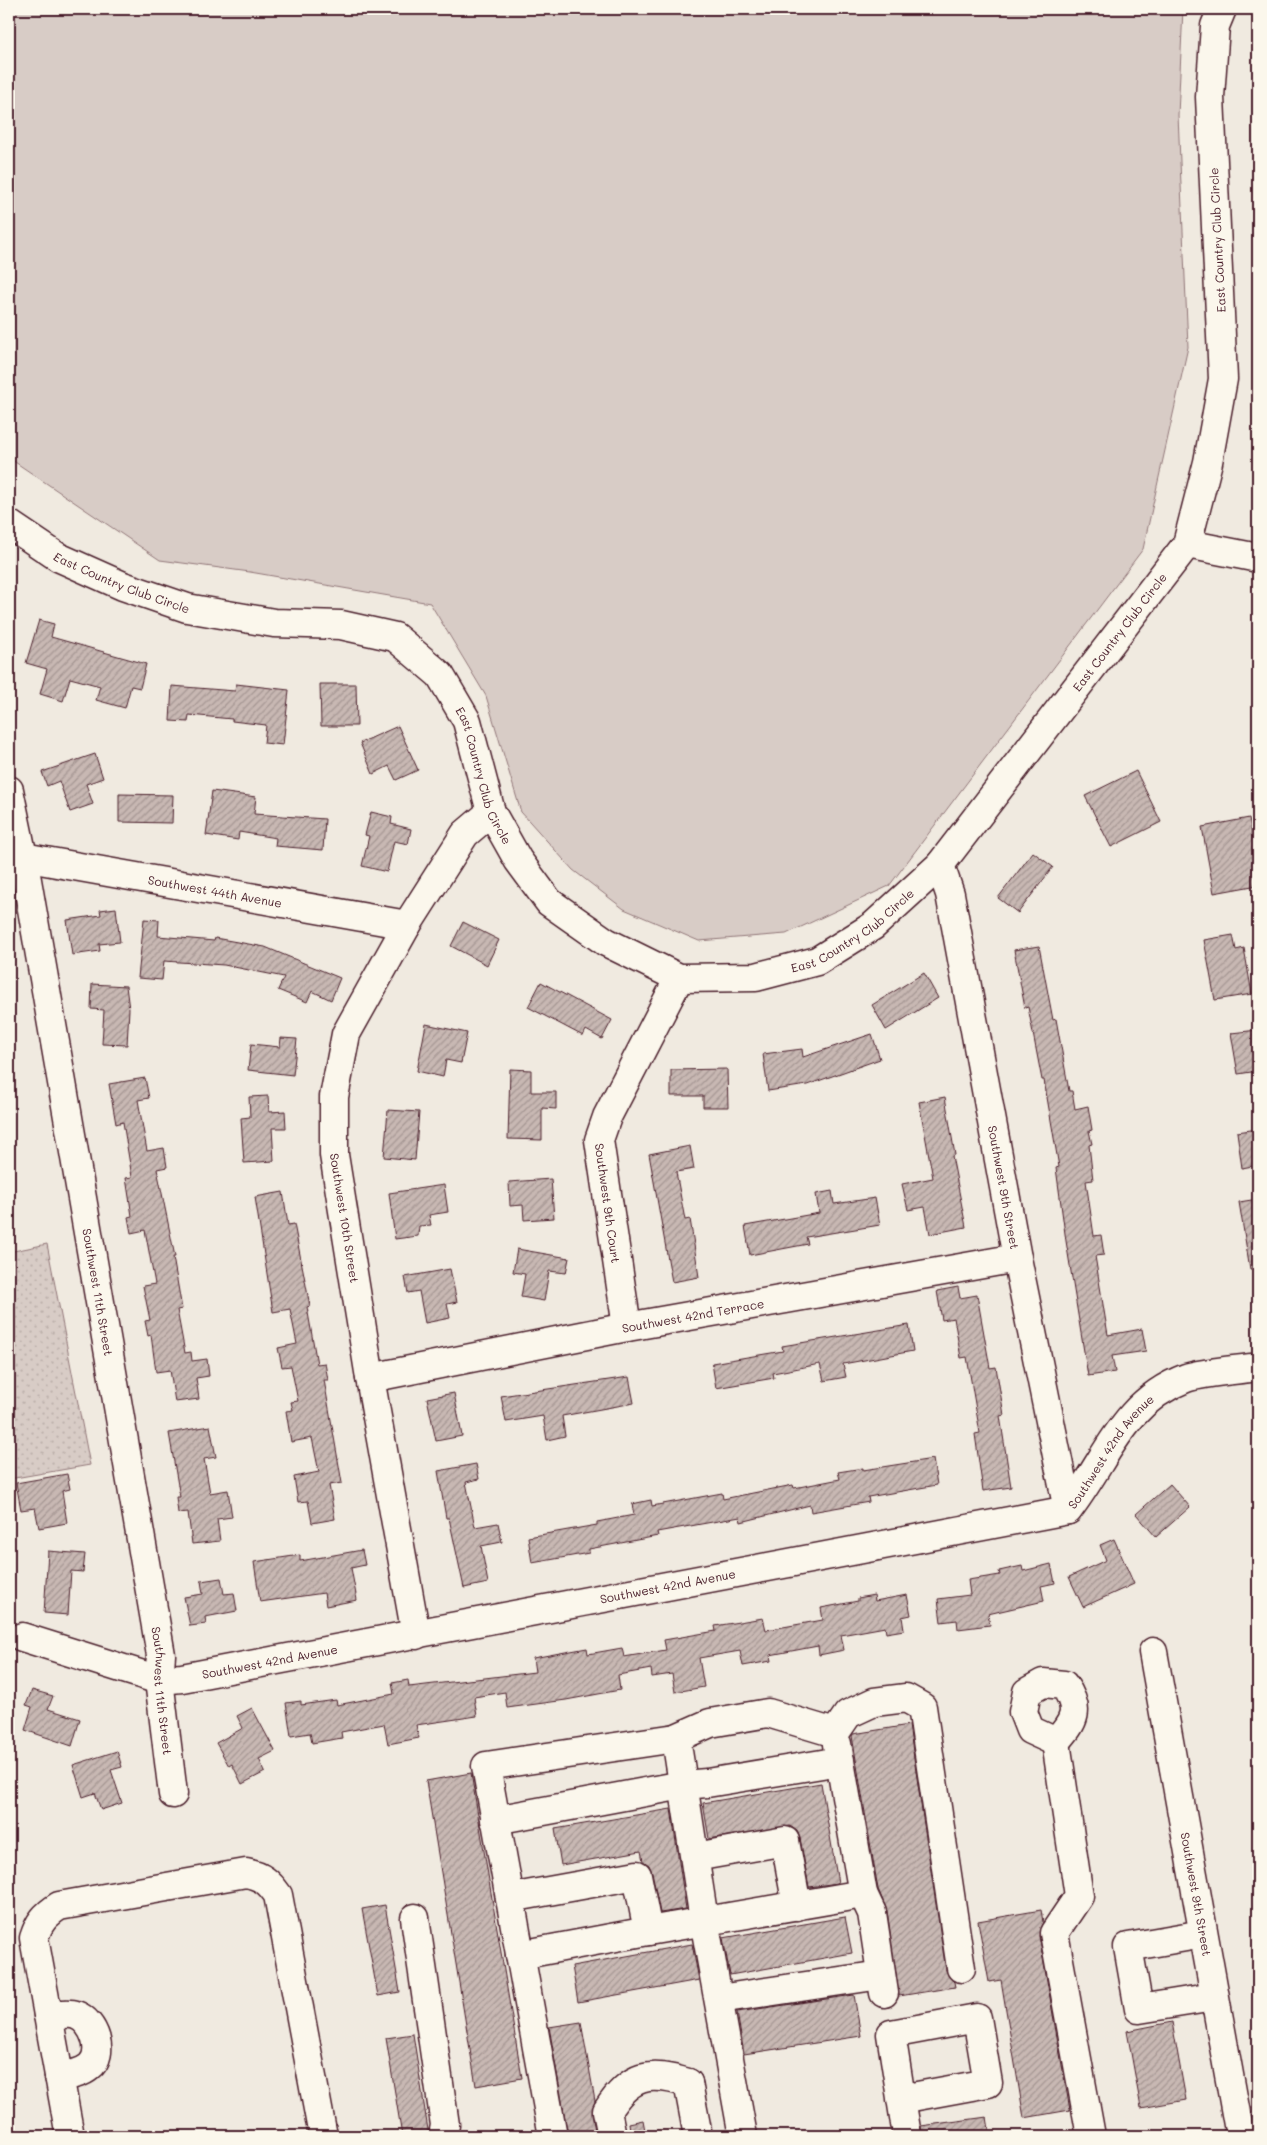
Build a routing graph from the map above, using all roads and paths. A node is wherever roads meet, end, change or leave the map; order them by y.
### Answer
1 (1222, 9) edge
2 (9, 524) edge
3 (1187, 544) junction
4 (1258, 558) edge
5 (9, 790) edge
6 (490, 812) junction
7 (23, 857) junction
8 (940, 865) junction
9 (407, 925) junction
10 (680, 978) junction
11 (1017, 1258) junction
12 (627, 1327) junction
13 (1258, 1367) edge
14 (370, 1378) junction
15 (1068, 1510) junction
16 (416, 1635) junction
17 (22, 1637) dead end
18 (1153, 1652) dead end
19 (159, 1680) junction
20 (835, 1733) junction
21 (676, 1738) junction
22 (1056, 1742) dead end
23 (840, 1761) junction
24 (683, 1785) junction
25 (173, 1794) dead end
26 (495, 1820) junction
27 (695, 1857) junction
28 (863, 1894) junction
29 (510, 1898) junction
30 (797, 1906) junction
31 (416, 1918) dead end
32 (704, 1920) junction
33 (648, 1931) junction
34 (1203, 1934) junction
35 (520, 1955) junction
36 (961, 1968) dead end
37 (1214, 1997) junction
38 (719, 1999) junction
39 (48, 2015) junction
40 (59, 2077) junction
41 (901, 2099) dead end
42 (610, 2124) edge
43 (70, 2136) edge
44 (323, 2136) edge
45 (443, 2136) edge
46 (553, 2136) edge
47 (698, 2136) edge
48 (743, 2136) edge
49 (907, 2136) edge
50 (1091, 2136) edge
51 (1240, 2136) edge

1 - 3 street, East Country Club Circle
2 - 6 street, East Country Club Circle
3 - 4 street
3 - 8 street, East Country Club Circle
5 - 7 street, Southwest 11th Street
6 - 9 street, Southwest 10th Street
6 - 10 street, East Country Club Circle
7 - 9 street, Southwest 44th Avenue
7 - 19 street, Southwest 11th Street
8 - 10 street, East Country Club Circle
8 - 11 street, Southwest 9th Street
9 - 14 street, Southwest 10th Street
10 - 12 street, Southwest 9th Court
11 - 12 street, Southwest 42nd Terrace
11 - 15 street, Southwest 9th Street
12 - 14 street, Southwest 42nd Terrace
13 - 15 street, Southwest 42nd Avenue
14 - 16 street, Southwest 10th Street
15 - 16 street, Southwest 42nd Avenue
16 - 19 street, Southwest 42nd Avenue
17 - 19 street, Southwest 42nd Avenue
18 - 34 street, Southwest 9th Street
19 - 25 street, Southwest 11th Street
20 - 21 street
20 - 23 street
20 - 36 street
21 - 24 street
21 - 26 street
22 - 50 street
23 - 24 street
23 - 28 street
24 - 26 street
24 - 27 street
26 - 29 street
27 - 30 street
27 - 32 street
28 - 30 street
28 - 38 street
29 - 33 street
29 - 35 street
30 - 32 street
31 - 45 street
32 - 33 street
32 - 38 street
33 - 35 street
34 - 37 street, Southwest 9th Street
34 - 37 street
35 - 46 street
37 - 51 street, Southwest 9th Street
38 - 48 street
39 - 40 street
39 - 40 street
39 - 44 street
40 - 43 street
41 - 49 street
42 - 47 street

